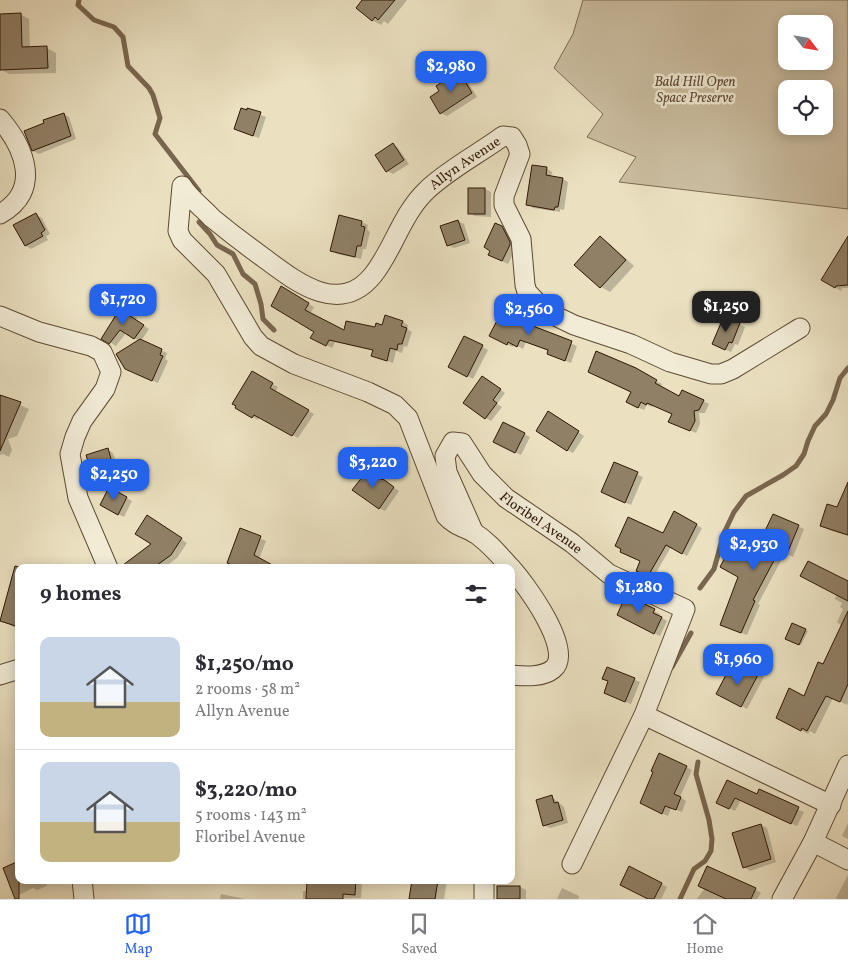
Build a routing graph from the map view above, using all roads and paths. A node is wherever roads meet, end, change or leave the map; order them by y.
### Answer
1 (0, 119) edge
2 (180, 210) joint
3 (0, 214) edge
4 (0, 316) edge
5 (800, 328) dead end
6 (474, 533) junction
7 (106, 564) edge
8 (507, 564) edge
9 (515, 573) edge
10 (15, 670) edge
11 (0, 675) edge
12 (515, 675) edge
13 (644, 715) junction
14 (848, 765) edge
15 (831, 805) junction
16 (813, 842) junction
17 (848, 860) edge
18 (572, 864) dead end
19 (82, 884) edge
20 (484, 884) edge
21 (84, 899) edge
22 (484, 899) edge
23 (782, 899) edge

1 - 3 street
2 - 5 street, Allyn Avenue
2 - 6 street, Floribel Avenue
4 - 7 street
6 - 8 street, Floribel Avenue
6 - 13 street, Floribel Avenue
9 - 12 street, Floribel Avenue
10 - 11 street
13 - 15 street
13 - 18 street, Floribel Avenue
14 - 15 street
15 - 16 street
16 - 17 street
16 - 23 street
19 - 21 street
20 - 22 street

